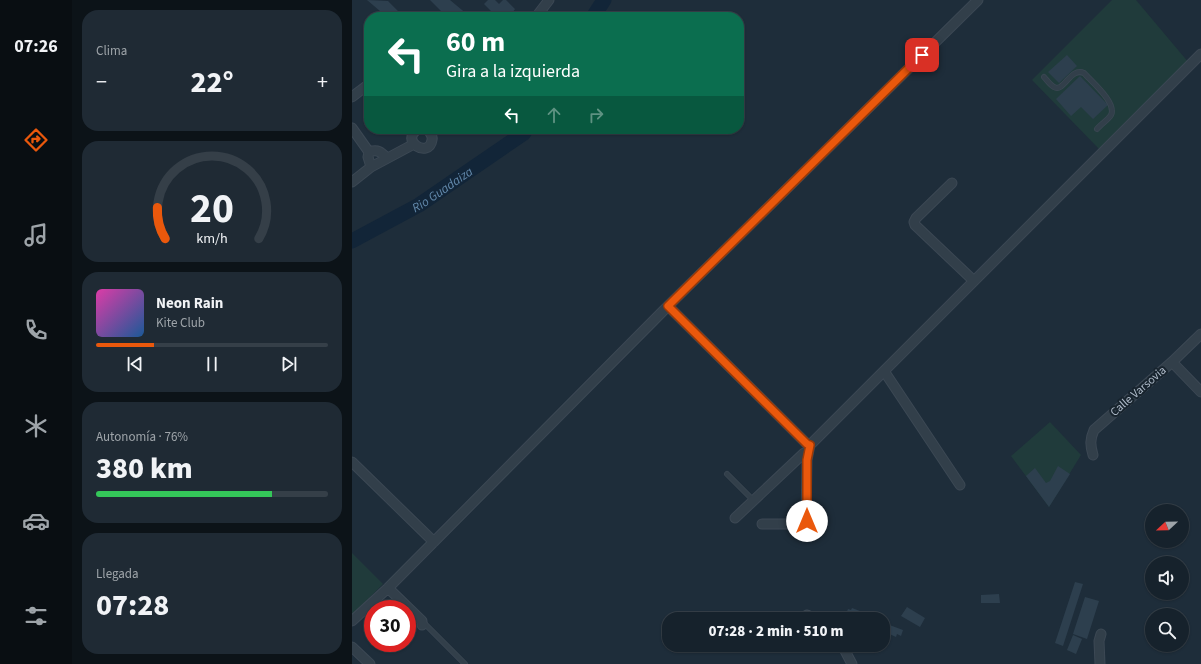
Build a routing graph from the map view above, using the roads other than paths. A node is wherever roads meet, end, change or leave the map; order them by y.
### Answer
1 (549, 0) edge
2 (978, 0) edge
3 (540, 12) edge
4 (1201, 54) edge
5 (1044, 77) dead end
6 (364, 88) edge
7 (352, 97) edge
8 (352, 128) edge
9 (1097, 129) dead end
10 (413, 134) edge
11 (432, 134) edge
12 (414, 144) junction
13 (370, 152) junction
14 (387, 158) junction
15 (371, 167) junction
16 (352, 182) edge
17 (952, 183) dead end
18 (974, 281) junction
19 (668, 306) junction
20 (1201, 334) edge
21 (1172, 362) junction
22 (884, 371) junction
23 (1201, 392) edge
24 (809, 448) junction
25 (1093, 455) dead end
26 (352, 462) edge
27 (727, 474) dead end
28 (960, 484) dead end
29 (754, 501) junction
30 (735, 518) dead end
31 (762, 524) dead end
32 (434, 542) junction
33 (388, 588) junction
34 (352, 621) edge
35 (422, 623) joint
36 (1101, 634) dead end
37 (352, 647) edge
38 (846, 652) edge
39 (370, 664) edge
40 (465, 664) edge
41 (852, 664) edge
42 (1100, 664) edge

1 - 3 street
2 - 19 street
4 - 18 street
5 - 9 lane
6 - 7 street
8 - 13 street
10 - 12 street
11 - 12 street
12 - 14 street
13 - 14 street
13 - 15 street
14 - 15 street
15 - 16 street
17 - 18 street
18 - 22 street
19 - 24 street
19 - 32 street
20 - 21 street, Calle Varsovia
21 - 23 street
21 - 25 street, Calle Varsovia
22 - 24 street
22 - 28 street
24 - 29 street
24 - 31 street
26 - 32 street
27 - 29 lane
29 - 30 street
32 - 33 street
33 - 34 street
33 - 35 street
35 - 40 lane
36 - 42 street
37 - 39 street
38 - 41 street

